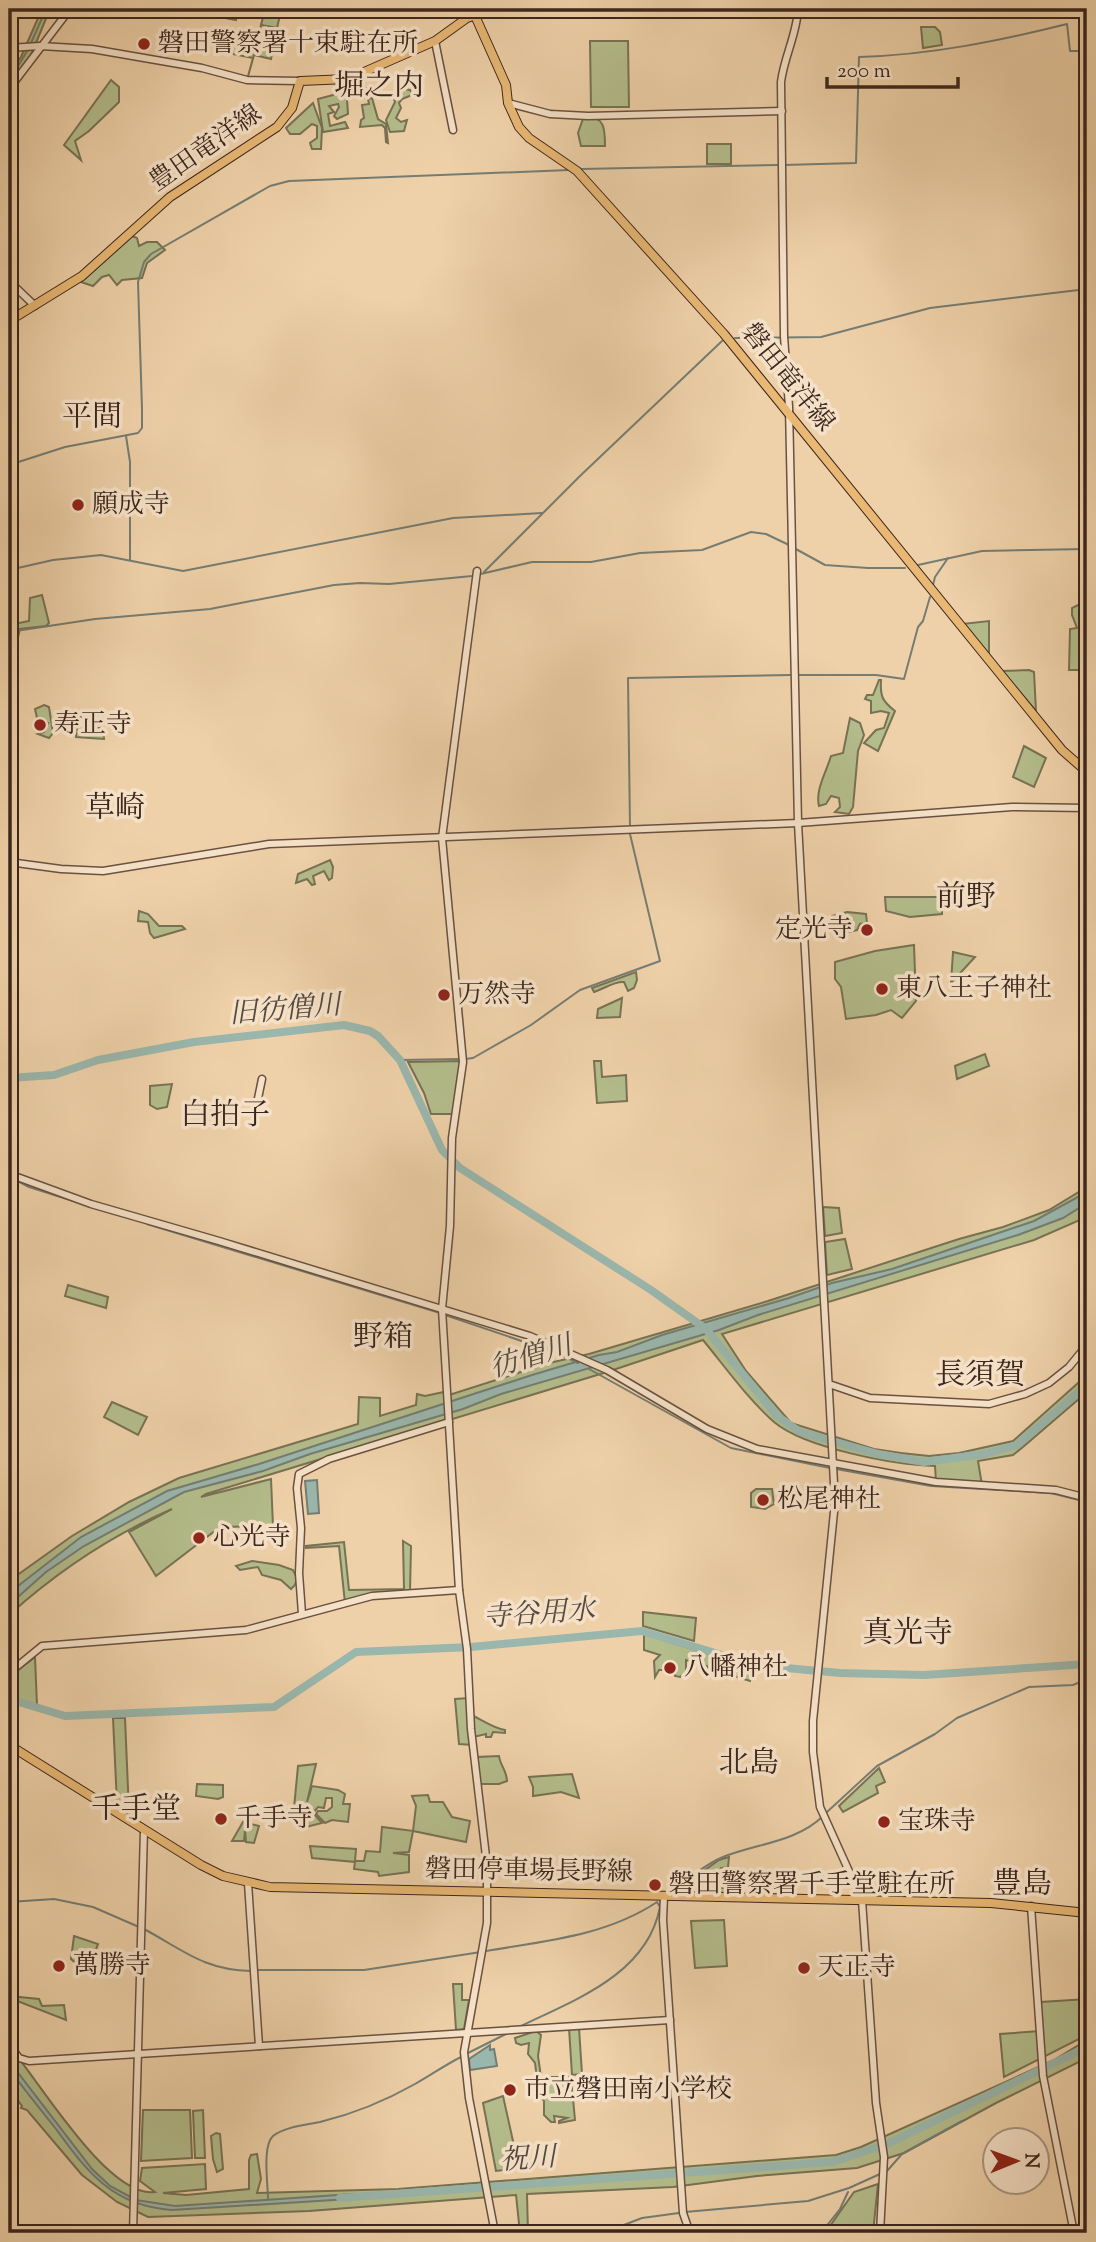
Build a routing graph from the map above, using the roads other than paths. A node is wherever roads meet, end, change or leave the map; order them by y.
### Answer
1 (70, 9) edge
2 (507, 9) edge
3 (798, 9) edge
4 (473, 12) edge
5 (435, 41) junction
6 (40, 46) junction
7 (9, 48) edge
8 (300, 81) junction
9 (9, 89) edge
10 (508, 103) junction
11 (782, 111) junction
12 (453, 131) dead end
13 (9, 281) edge
14 (35, 306) junction
15 (9, 321) edge
16 (789, 413) junction
17 (477, 575) dead end
18 (1087, 772) edge
19 (1087, 808) edge
20 (798, 823) junction
21 (442, 838) junction
22 (9, 862) edge
23 (262, 1079) dead end
24 (255, 1113) dead end
25 (9, 1174) edge
26 (442, 1309) junction
27 (1087, 1345) edge
28 (829, 1384) junction
29 (449, 1420) junction
30 (833, 1461) junction
31 (1087, 1497) edge
32 (459, 1590) junction
33 (302, 1614) junction
34 (9, 1672) edge
35 (9, 1745) edge
36 (144, 1830) junction
37 (248, 1883) junction
38 (487, 1891) junction
39 (664, 1897) junction
40 (862, 1900) junction
41 (1031, 1906) junction
42 (1087, 1913) edge
43 (670, 2020) junction
44 (466, 2032) junction
45 (9, 2044) edge
46 (259, 2046) junction
47 (136, 2054) junction
48 (133, 2233) edge
49 (495, 2233) edge
50 (690, 2233) edge
51 (880, 2233) edge
52 (1074, 2233) edge

1 - 6 street
2 - 4 main road
3 - 11 street
4 - 5 main road
4 - 10 main road, 磐田竜洋線
5 - 8 main road
5 - 12 street
6 - 7 street
6 - 8 street
6 - 9 street
8 - 14 main road, 豊田竜洋線
10 - 11 street
10 - 16 main road, 磐田竜洋線
11 - 16 street
13 - 14 street
14 - 15 main road, 豊田竜洋線
16 - 18 main road, 磐田竜洋線
16 - 20 street
17 - 21 street
19 - 20 street
20 - 21 street
20 - 28 street
21 - 22 street
21 - 26 street
23 - 24 street
25 - 26 street
26 - 29 street
26 - 30 street
27 - 28 street
28 - 30 street
29 - 32 street
29 - 33 street
30 - 31 street
30 - 40 street
32 - 33 street
32 - 38 street
33 - 34 street
35 - 36 main road, 磐田停車場長野線
36 - 37 main road, 磐田停車場長野線
36 - 47 street
37 - 38 main road, 磐田停車場長野線
37 - 46 street
38 - 39 main road, 磐田停車場長野線
38 - 44 street
39 - 40 main road, 磐田停車場長野線
39 - 43 street
40 - 41 main road, 磐田停車場長野線
40 - 51 street
41 - 42 main road, 磐田停車場長野線
41 - 52 street
43 - 44 street
43 - 50 street
44 - 46 street
44 - 49 street
45 - 47 street
46 - 47 street
47 - 48 street

